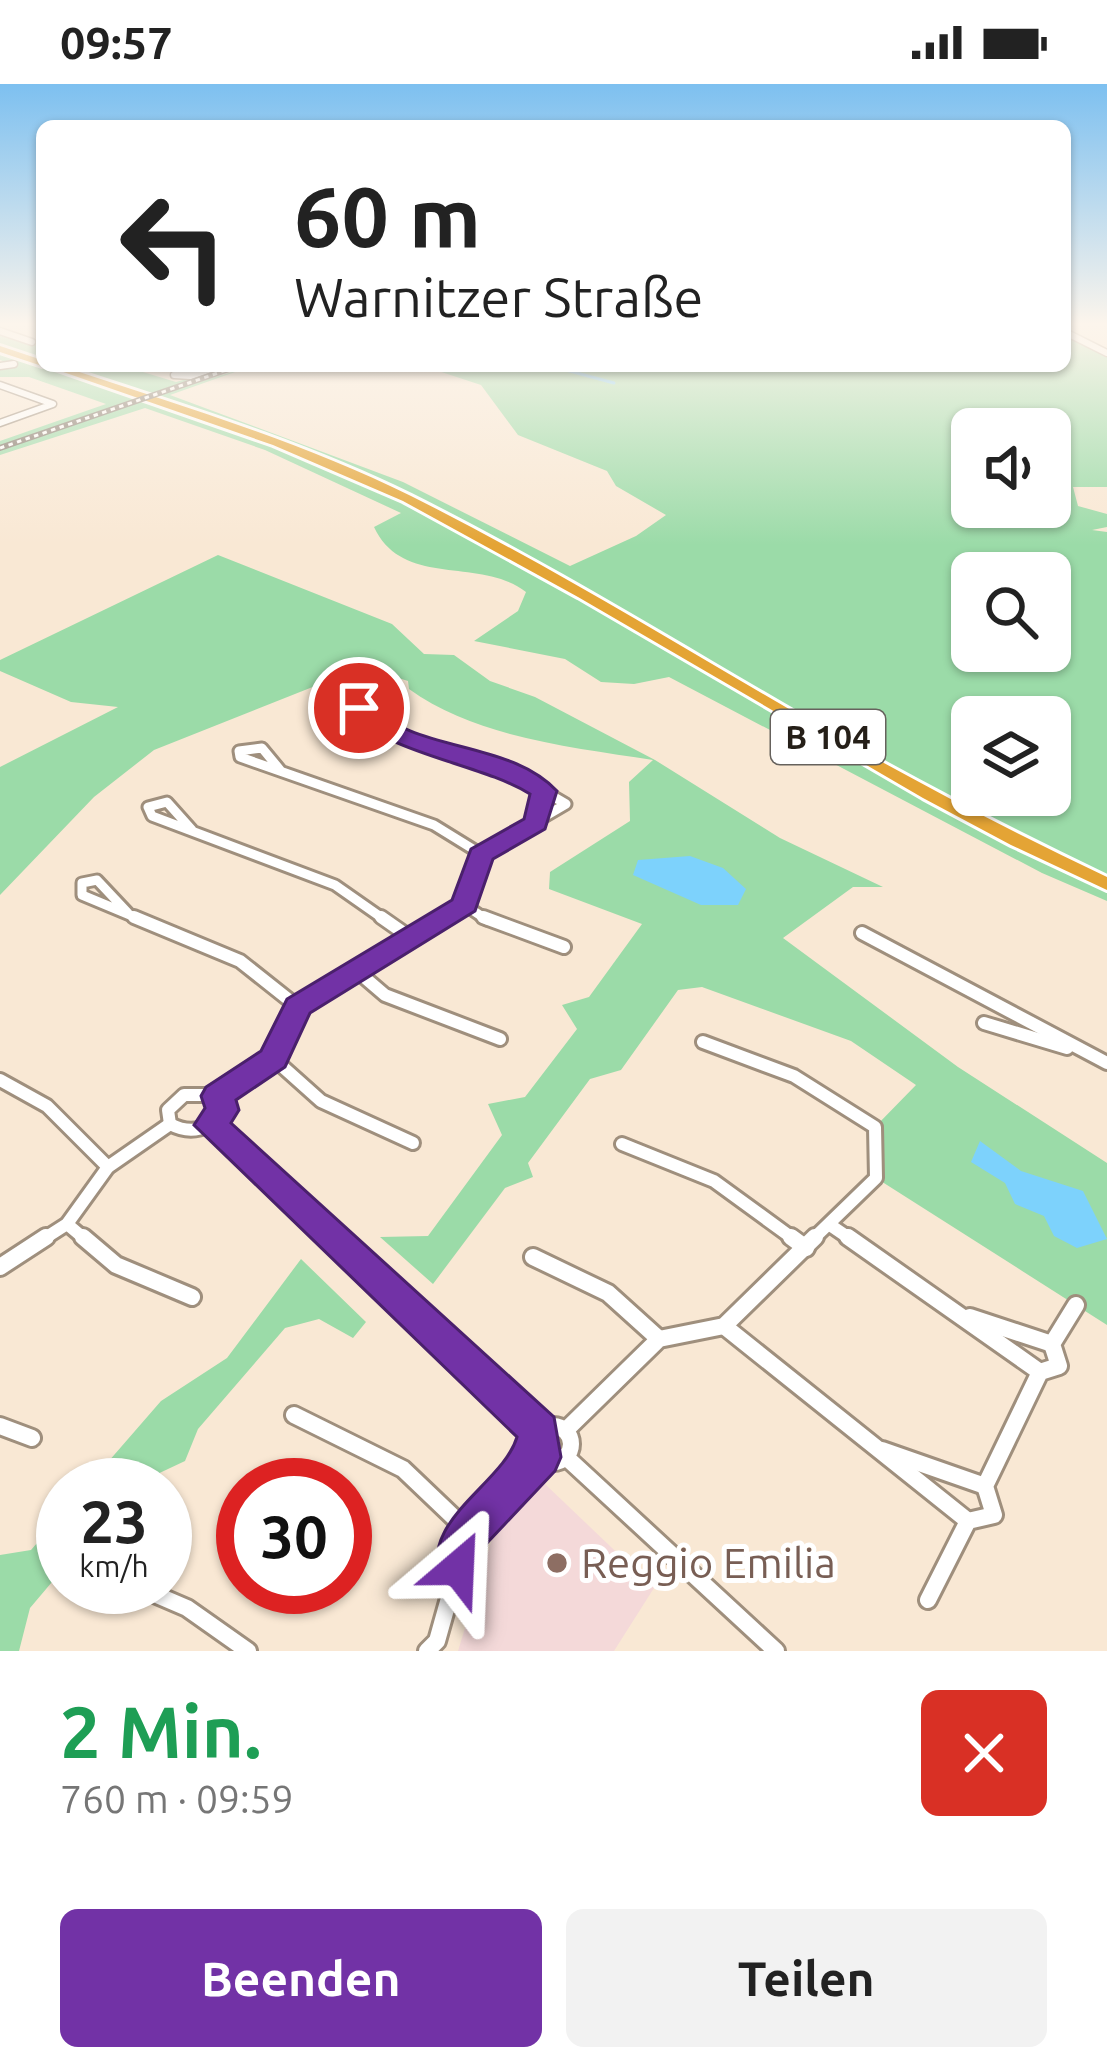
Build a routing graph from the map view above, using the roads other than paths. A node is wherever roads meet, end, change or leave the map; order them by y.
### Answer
1 (38, 398) edge
2 (141, 398) edge
3 (158, 398) edge
4 (0, 419) edge
5 (557, 575) junction
6 (376, 726) dead end
7 (281, 771) dead end
8 (544, 791) junction
9 (536, 824) junction
10 (192, 830) dead end
11 (481, 854) junction
12 (1107, 871) edge
13 (1107, 884) edge
14 (465, 904) junction
15 (128, 913) dead end
16 (862, 932) dead end
17 (411, 938) junction
18 (564, 946) dead end
19 (357, 971) junction
20 (298, 1007) junction
21 (1001, 1007) junction
22 (500, 1039) dead end
23 (703, 1042) dead end
24 (1092, 1055) junction
25 (274, 1059) junction
26 (1107, 1063) edge
27 (0, 1080) edge
28 (218, 1096) junction
29 (170, 1124) junction
30 (211, 1125) junction
31 (413, 1143) dead end
32 (622, 1144) dead end
33 (108, 1167) junction
34 (67, 1224) junction
35 (830, 1225) junction
36 (806, 1248) junction
37 (533, 1257) dead end
38 (0, 1267) edge
39 (192, 1297) dead end
40 (1076, 1304) dead end
41 (958, 1313) junction
42 (724, 1326) junction
43 (659, 1340) junction
44 (1052, 1344) junction
45 (1040, 1372) junction
46 (294, 1414) dead end
47 (0, 1426) edge
48 (540, 1430) junction
49 (566, 1430) junction
50 (32, 1438) dead end
51 (873, 1446) junction
52 (540, 1457) junction
53 (566, 1457) junction
54 (985, 1486) junction
55 (968, 1521) junction
56 (468, 1531) junction
57 (928, 1600) dead end
58 (192, 1612) edge
59 (437, 1648) edge
60 (248, 1651) edge
61 (776, 1651) edge

1 - 4 street
2 - 5 highway, B 104
3 - 5 highway, B 104
5 - 12 highway, B 104
5 - 13 highway, B 104
6 - 8 street
7 - 11 street
8 - 9 street
8 - 9 street
9 - 11 street
10 - 17 street
11 - 14 street
14 - 17 street
14 - 18 street
15 - 20 street
16 - 21 street
17 - 19 street
19 - 20 street
19 - 22 street
20 - 25 street
21 - 24 street
21 - 24 street
23 - 35 street
24 - 26 street
25 - 28 street
25 - 31 street
27 - 33 street
28 - 29 street
28 - 30 street
29 - 30 street
29 - 33 street
30 - 48 street
32 - 36 street
33 - 34 street
34 - 38 street
34 - 39 street
35 - 36 street
35 - 41 street
36 - 42 street
37 - 43 street
40 - 44 street
41 - 44 street
41 - 45 street
42 - 43 street
42 - 51 street
43 - 49 street
44 - 45 street
45 - 54 street
46 - 56 street
47 - 50 street
48 - 49 street
48 - 52 street
49 - 53 street
51 - 54 street
51 - 55 street
52 - 53 street
52 - 56 street
53 - 61 street
54 - 55 street
55 - 57 street
56 - 59 street
58 - 60 street

